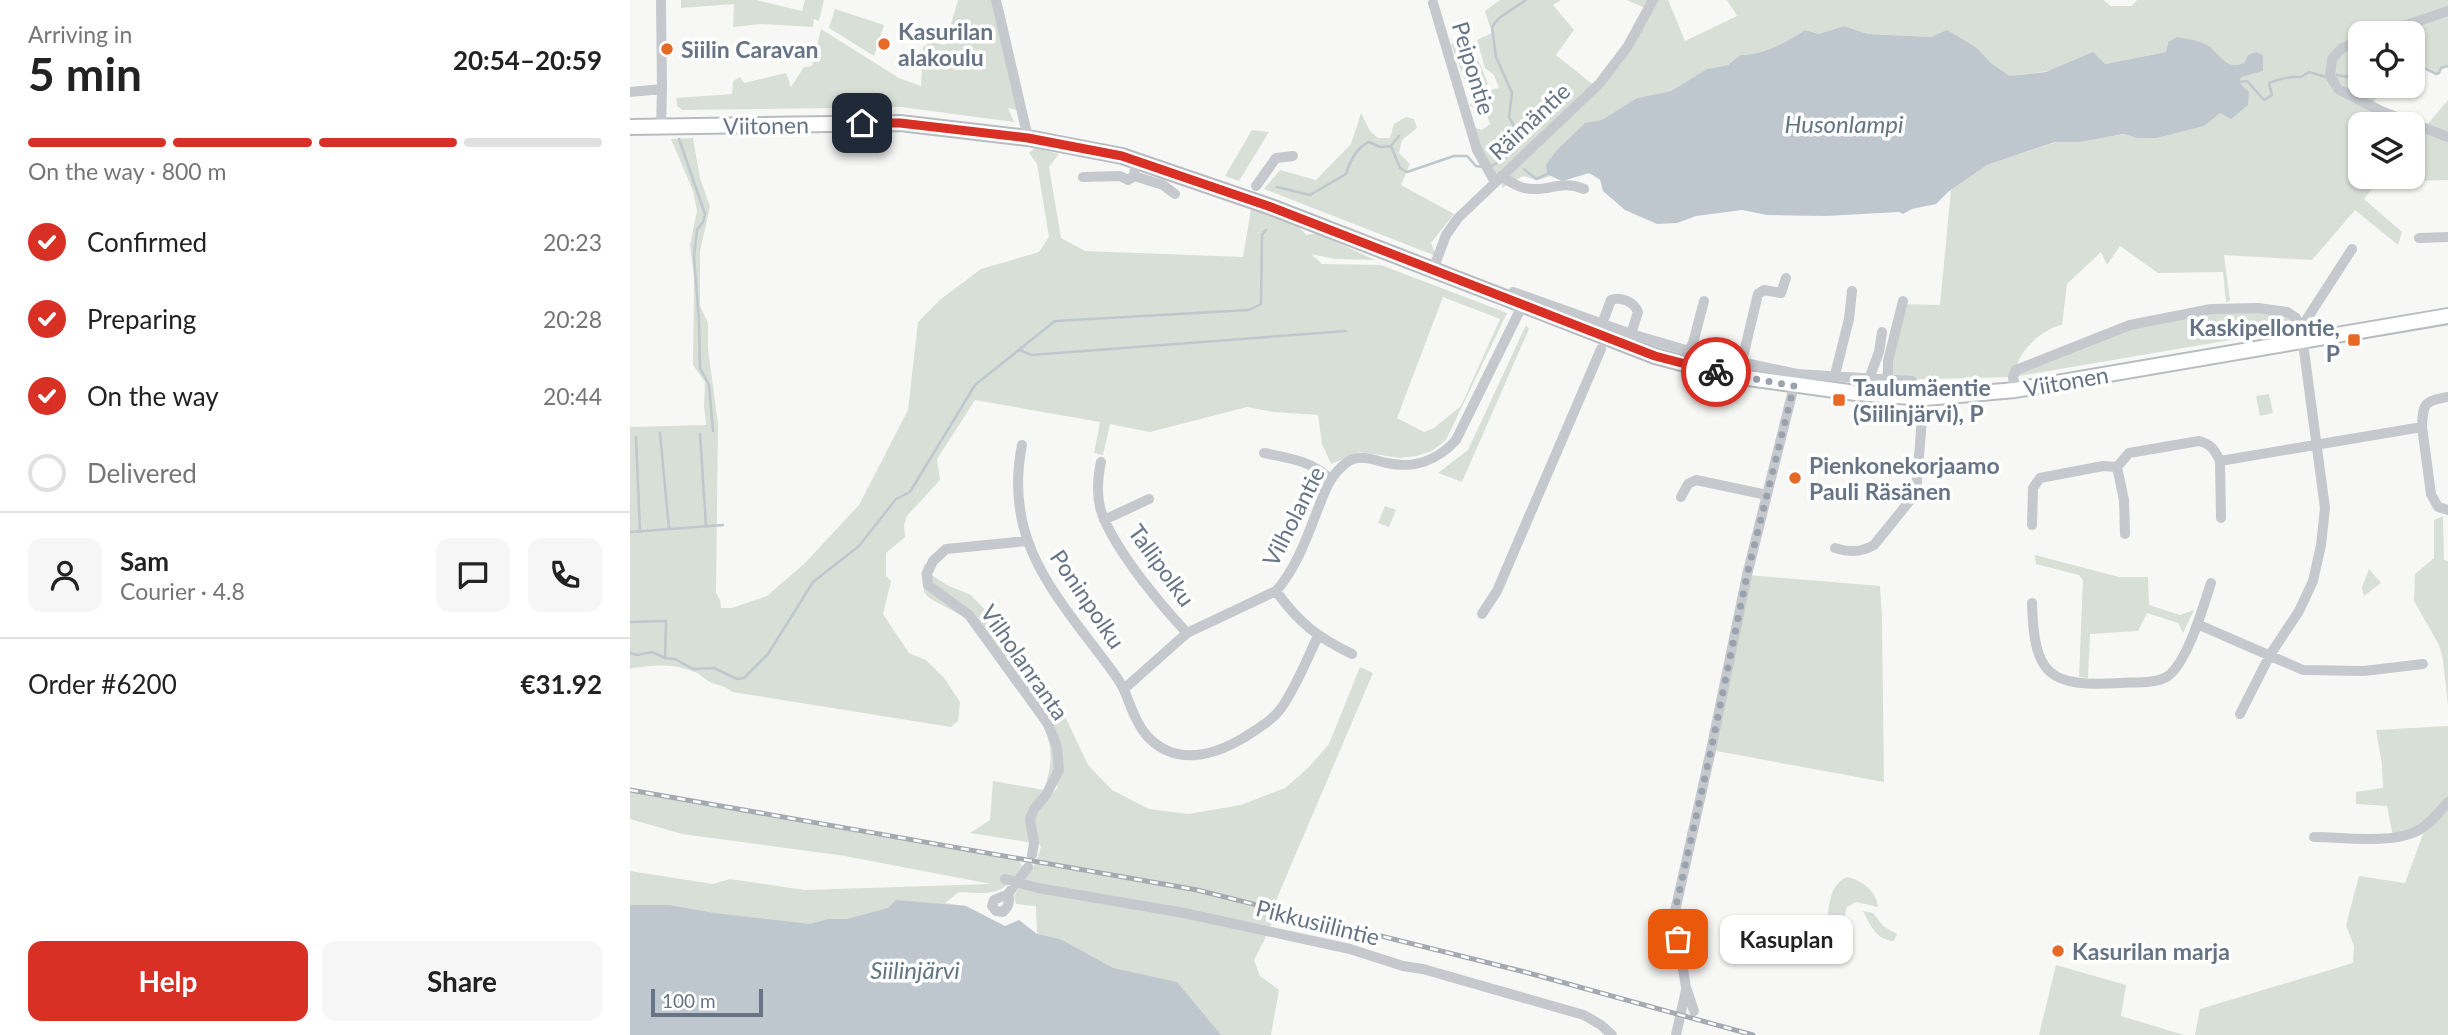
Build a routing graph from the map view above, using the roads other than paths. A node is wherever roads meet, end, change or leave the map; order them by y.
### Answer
1 (661, 0) edge
2 (996, 0) edge
3 (1653, 0) edge
4 (1433, 3) dead end
5 (2448, 11) edge
6 (2419, 21) edge
7 (2348, 46) edge
8 (662, 89) junction
9 (630, 92) edge
10 (2348, 94) edge
11 (2356, 98) edge
12 (661, 126) junction
13 (630, 127) edge
14 (2448, 137) edge
15 (1028, 138) junction
16 (1293, 156) dead end
17 (1135, 168) junction
18 (1083, 177) dead end
19 (1498, 179) junction
20 (1256, 186) dead end
21 (1584, 189) dead end
22 (1175, 194) dead end
23 (2448, 237) edge
24 (2419, 238) dead end
25 (2352, 249) dead end
26 (1433, 270) junction
27 (1786, 278) dead end
28 (1852, 291) dead end
29 (1513, 292) dead end
30 (1704, 300) dead end
31 (1903, 301) dead end
32 (1522, 306) junction
33 (2448, 316) edge
34 (1602, 324) junction
35 (1882, 332) dead end
36 (1631, 334) junction
37 (2302, 335) junction
38 (1601, 349) dead end
39 (1689, 350) junction
40 (1742, 361) junction
41 (1835, 375) junction
42 (1869, 379) junction
43 (1796, 380) junction
44 (1888, 380) junction
45 (2015, 390) junction
46 (2448, 397) edge
47 (1915, 403) junction
48 (2422, 427) junction
49 (1022, 445) dead end
50 (2316, 445) junction
51 (1264, 453) dead end
52 (2220, 461) junction
53 (1101, 462) dead end
54 (2117, 467) junction
55 (1330, 479) junction
56 (1767, 495) junction
57 (1681, 497) dead end
58 (1149, 499) dead end
59 (2448, 510) edge
60 (2221, 518) dead end
61 (1104, 520) junction
62 (2032, 525) dead end
63 (2125, 534) dead end
64 (1027, 541) junction
65 (1835, 548) dead end
66 (2211, 583) dead end
67 (1276, 591) junction
68 (2032, 603) dead end
69 (1482, 614) dead end
70 (2197, 624) junction
71 (1187, 633) junction
72 (1318, 636) junction
73 (1352, 654) dead end
74 (2270, 655) junction
75 (2423, 664) dead end
76 (1124, 689) junction
77 (2240, 714) dead end
78 (2448, 802) edge
79 (2314, 837) dead end
80 (1032, 855) dead end
81 (1028, 867) dead end
82 (1005, 879) dead end
83 (1017, 884) junction
84 (1008, 894) dead end
85 (1686, 987) junction
86 (1694, 1011) dead end
87 (1612, 1035) edge
88 (1676, 1035) edge

1 - 8 street
2 - 15 street
3 - 19 street, Räimäntie
4 - 19 street, Peipontie
5 - 6 street
7 - 10 street
8 - 9 street
8 - 12 street
11 - 14 street
12 - 13 main road, Viitonen
12 - 15 main road, Viitonen
15 - 17 main road, Viitonen
16 - 20 street
17 - 18 street
17 - 22 street
17 - 26 main road, Viitonen
19 - 21 street
19 - 26 street, Räimäntie
23 - 24 street
25 - 37 street
26 - 32 main road, Viitonen
27 - 40 street
28 - 41 street
29 - 34 street
30 - 39 street
31 - 44 street
32 - 43 main road, Viitonen
32 - 55 street, Vilholantie
33 - 37 main road, Viitonen
34 - 36 street
34 - 36 street
35 - 42 street
36 - 39 street
37 - 45 main road, Viitonen
37 - 45 street
37 - 50 street
38 - 69 street
39 - 40 street
40 - 43 street
41 - 42 street
41 - 43 street
42 - 44 street
43 - 47 main road, Viitonen
43 - 56 street
44 - 47 street
45 - 47 main road, Viitonen
46 - 48 street
47 - 65 street
48 - 50 street
48 - 59 street
49 - 64 street, Poninpolku
50 - 52 street
50 - 74 street
51 - 55 street
52 - 54 street
52 - 60 street
53 - 61 street, Tallipolku
54 - 62 street
54 - 63 street
55 - 67 street, Vilholantie
56 - 57 street
56 - 85 street
58 - 61 street, Tallipolku
61 - 71 street, Tallipolku
64 - 76 street, Poninpolku
64 - 80 street, Vilholanranta
66 - 70 street
67 - 71 street, Vilholantie
67 - 72 street
68 - 70 street
70 - 74 street
71 - 76 street, Vilholantie
72 - 73 street
72 - 76 street, Poninpolku
74 - 75 street
74 - 77 street
78 - 79 street
81 - 83 street
82 - 83 street, Pikkusiilintie
83 - 84 street
83 - 87 street, Pikkusiilintie
85 - 86 street
85 - 88 street

